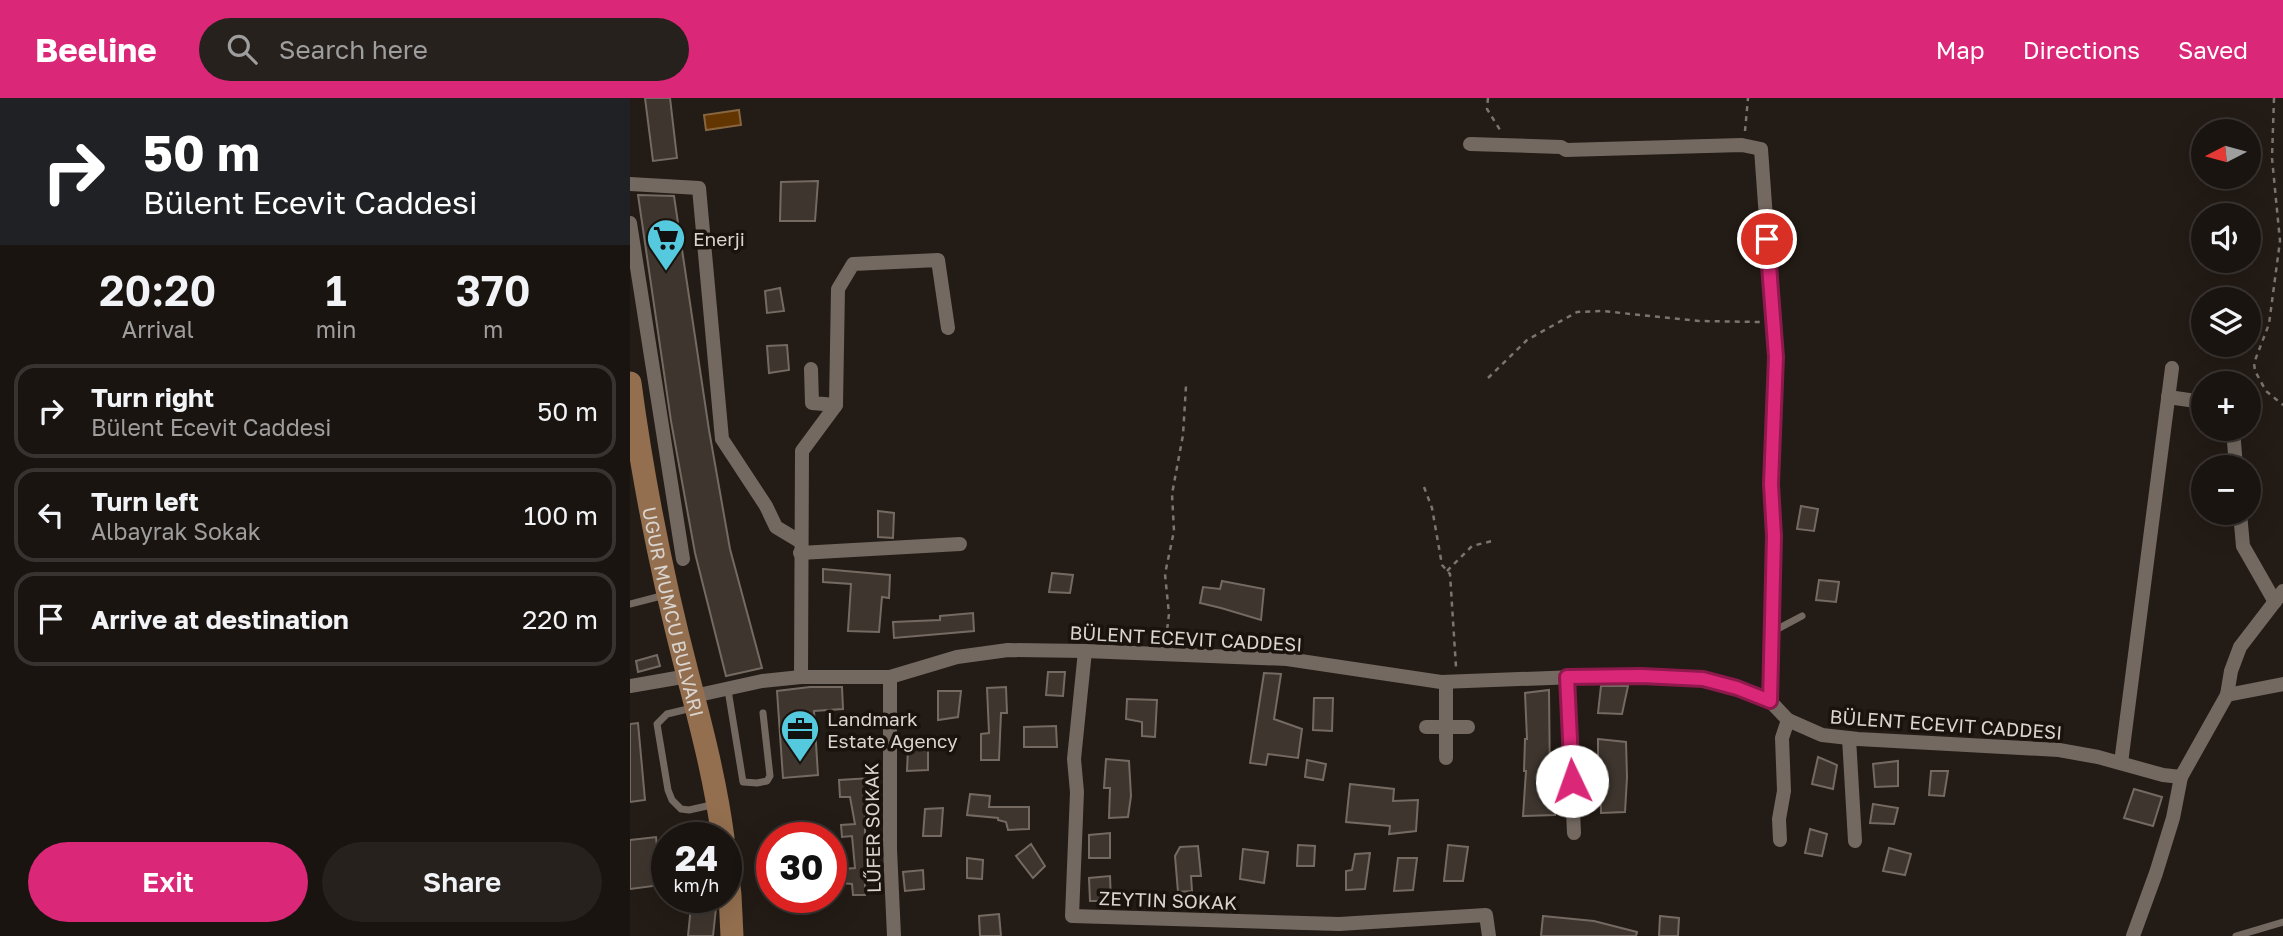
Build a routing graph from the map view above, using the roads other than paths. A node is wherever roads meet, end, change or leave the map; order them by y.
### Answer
1 (1470, 144) dead end
2 (630, 184) edge
3 (630, 223) edge
4 (948, 328) dead end
5 (2172, 368) dead end
6 (811, 369) dead end
7 (630, 389) edge
8 (2168, 397) junction
9 (2191, 400) edge
10 (836, 405) junction
11 (636, 471) edge
12 (2241, 525) edge
13 (960, 544) dead end
14 (800, 547) junction
15 (683, 559) dead end
16 (669, 594) junction
17 (2279, 596) edge
18 (630, 604) edge
19 (1802, 616) dead end
20 (1772, 632) junction
21 (1085, 651) junction
22 (801, 677) junction
23 (890, 677) junction
24 (1567, 677) junction
25 (1451, 682) junction
26 (2283, 684) edge
27 (630, 686) edge
28 (728, 690) junction
29 (693, 693) junction
30 (2227, 695) junction
31 (1770, 701) junction
32 (762, 713) dead end
33 (1788, 720) junction
34 (1446, 726) junction
35 (1426, 727) dead end
36 (1468, 727) dead end
37 (1849, 738) junction
38 (1446, 758) dead end
39 (2121, 763) junction
40 (2181, 778) junction
41 (717, 804) junction
42 (720, 822) edge
43 (1574, 833) dead end
44 (1780, 841) dead end
45 (1855, 841) dead end
46 (731, 913) edge
47 (2283, 922) edge
48 (732, 936) edge
49 (894, 936) edge
50 (1489, 936) edge
51 (2133, 936) edge
52 (2236, 936) edge

1 - 20 street
2 - 14 street
3 - 15 street
4 - 10 street
5 - 8 street
6 - 10 street
7 - 11 main road
8 - 9 street
8 - 39 street
10 - 14 street
11 - 16 main road
12 - 17 street
13 - 14 street
14 - 22 street
16 - 18 lane
16 - 29 main road
17 - 30 street
19 - 20 lane
20 - 31 street
21 - 23 street, BÜLENT ECEVIT CADDESI
21 - 25 street, BÜLENT ECEVIT CADDESI
21 - 50 street, ZEYTIN SOKAK
22 - 23 street, BÜLENT ECEVIT CADDESI
22 - 28 street, BÜLENT ECEVIT CADDESI
23 - 49 street, LŰFER SOKAK
24 - 25 street, BÜLENT ECEVIT CADDESI
24 - 31 street, BÜLENT ECEVIT CADDESI
24 - 43 street
25 - 34 street
26 - 30 street
27 - 29 street, BÜLENT ECEVIT CADDESI
28 - 29 street, BÜLENT ECEVIT CADDESI
28 - 32 lane
29 - 41 main road
29 - 41 lane
30 - 40 street
31 - 33 street, BÜLENT ECEVIT CADDESI
33 - 37 street, BÜLENT ECEVIT CADDESI
33 - 44 street
34 - 35 street
34 - 36 street
34 - 38 street
37 - 39 street, BÜLENT ECEVIT CADDESI
37 - 45 street
39 - 40 street, BÜLENT ECEVIT CADDESI
40 - 51 street
41 - 42 main road
46 - 48 main road
47 - 52 lane

